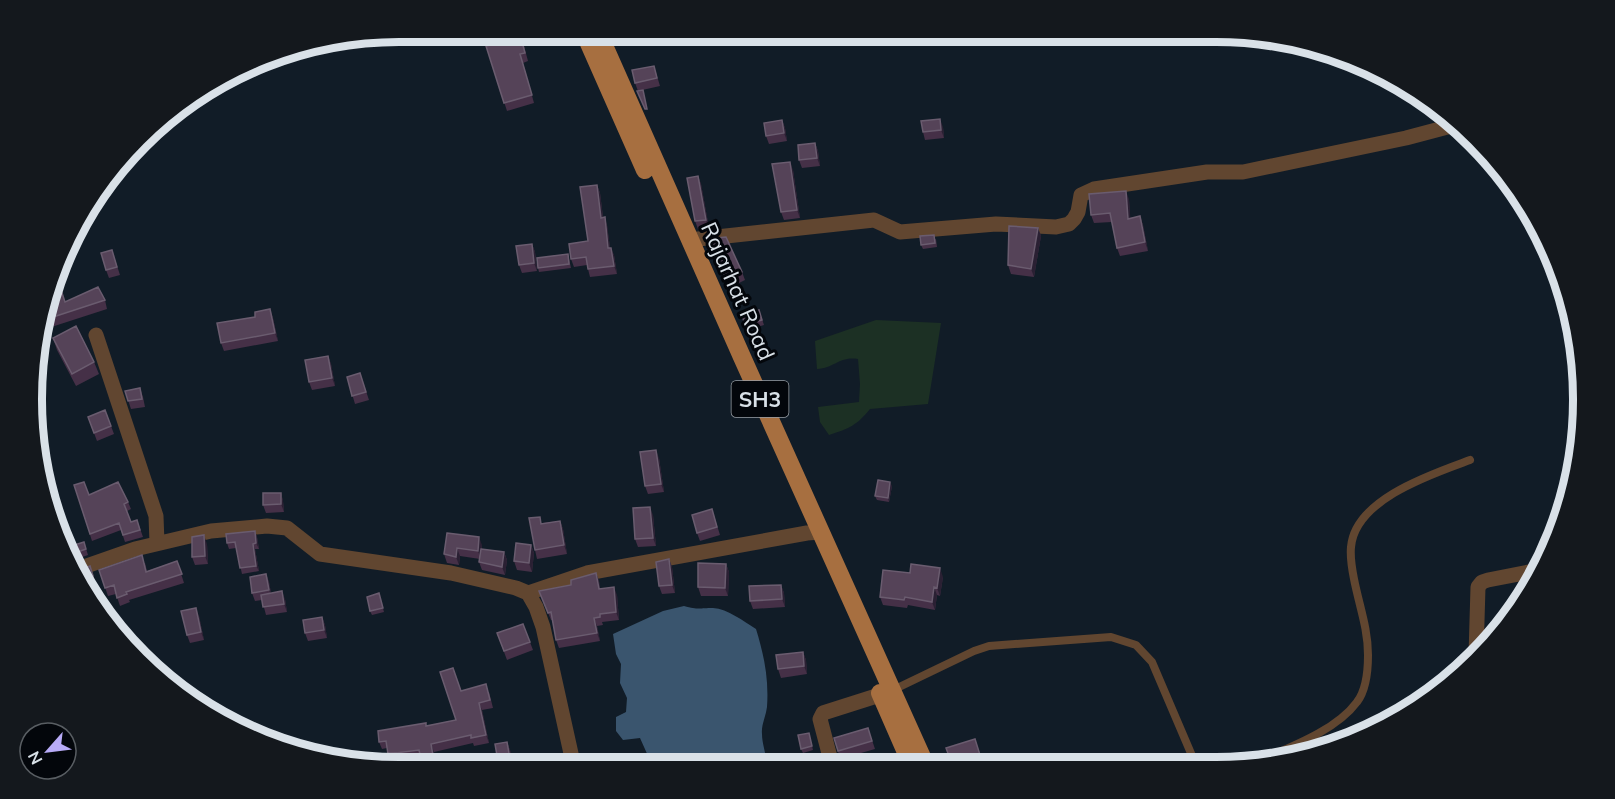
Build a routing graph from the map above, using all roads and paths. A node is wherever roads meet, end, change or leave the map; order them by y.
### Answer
1 (589, 42) edge
2 (602, 42) edge
3 (1447, 127) edge
4 (689, 240) junction
5 (96, 335) dead end
6 (1470, 460) dead end
7 (814, 533) junction
8 (157, 543) junction
9 (84, 567) edge
10 (1528, 572) edge
11 (528, 593) junction
12 (1476, 643) edge
13 (886, 692) junction
14 (1278, 751) edge
15 (572, 757) edge
16 (830, 757) edge
17 (909, 757) edge
18 (921, 757) edge
19 (1193, 757) edge

1 - 7 main road, Rajarhat Road / SH3
2 - 4 main road, Rajarhat Road / SH3
3 - 4 street
4 - 7 main road, Rajarhat Road / SH3
5 - 8 street
6 - 14 lane
7 - 11 street
7 - 13 main road, Rajarhat Road / SH3
8 - 9 street
8 - 11 street
10 - 12 street
11 - 15 street
13 - 16 street
13 - 17 main road, Rajarhat Road / SH3
13 - 18 main road, Rajarhat Road / SH3
13 - 19 lane

